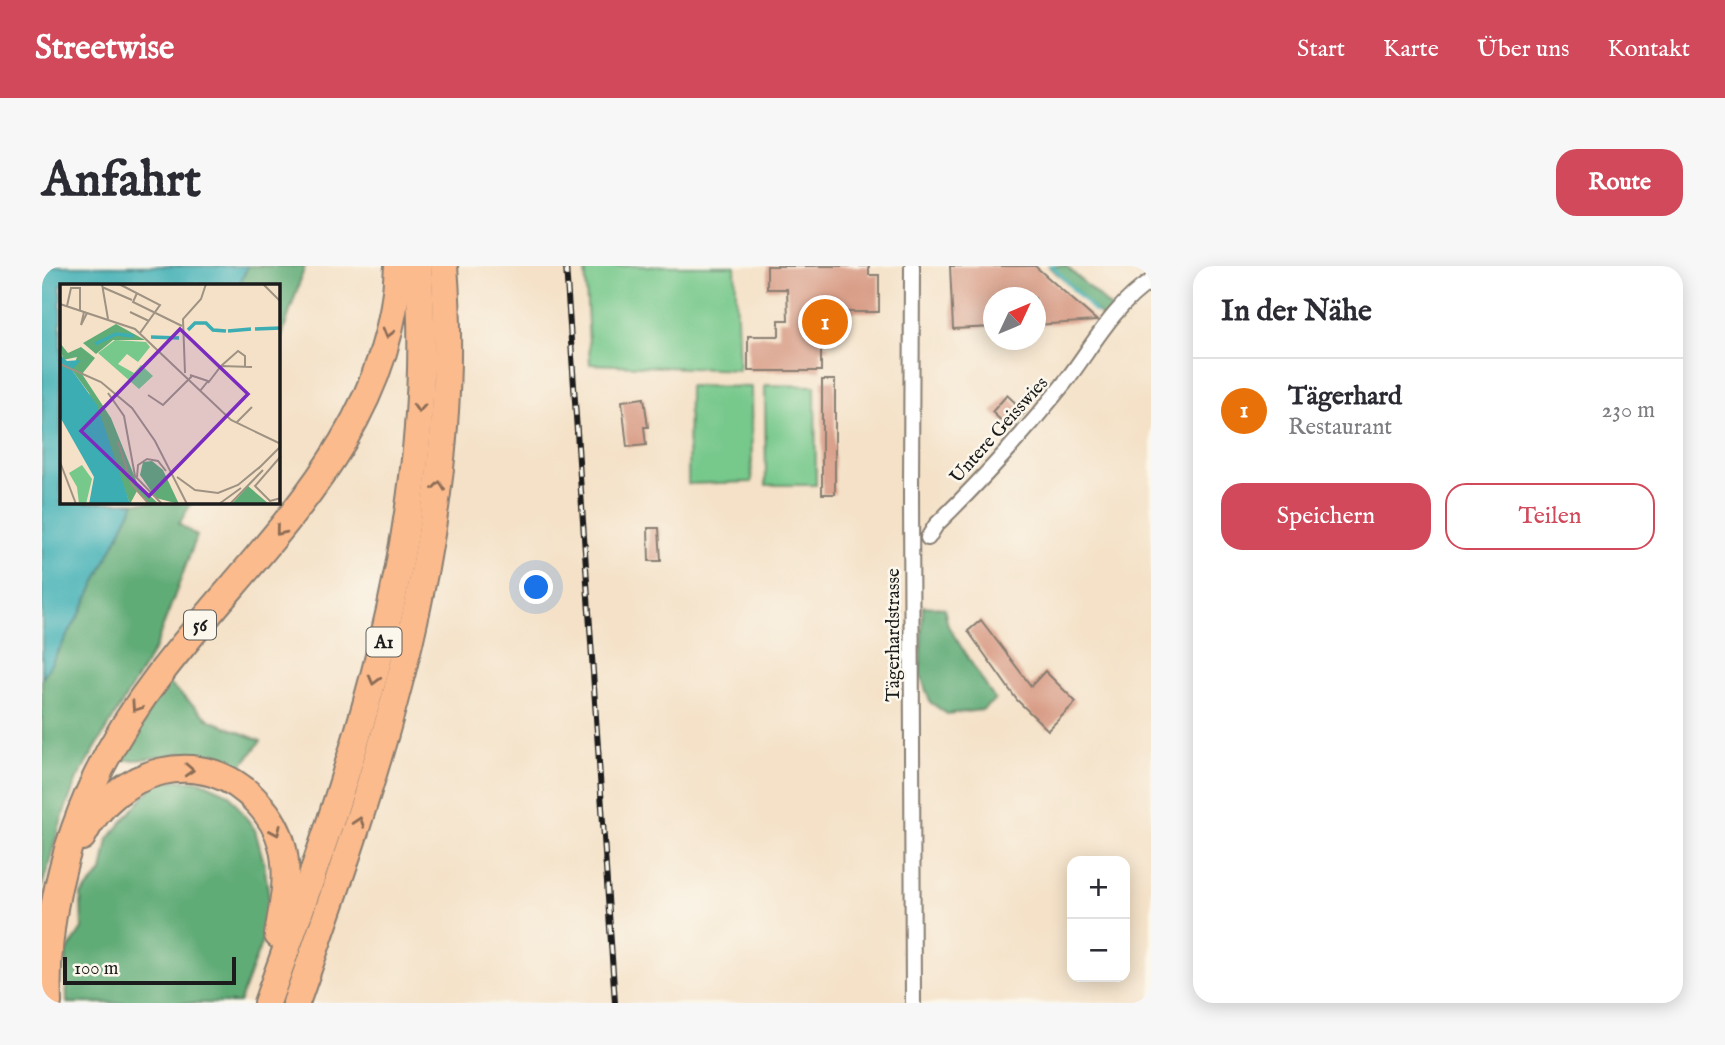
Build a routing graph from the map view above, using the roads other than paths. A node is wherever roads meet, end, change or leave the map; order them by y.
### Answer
1 (398, 266) edge
2 (418, 266) edge
3 (444, 266) edge
4 (912, 266) edge
5 (1151, 281) edge
6 (928, 538) dead end
7 (317, 943) junction
8 (268, 1002) edge
9 (48, 1003) edge
10 (54, 1003) edge
11 (296, 1003) edge
12 (312, 1003) edge
13 (913, 1003) edge

1 -> 9 highway, 56
2 -> 8 highway, A1
7 -> 3 highway, A1
4 - 13 street, Tägerhardstrasse
5 - 6 street, Untere Geisswies
7 - 11 highway, A1
7 - 12 highway
10 -> 8 highway

